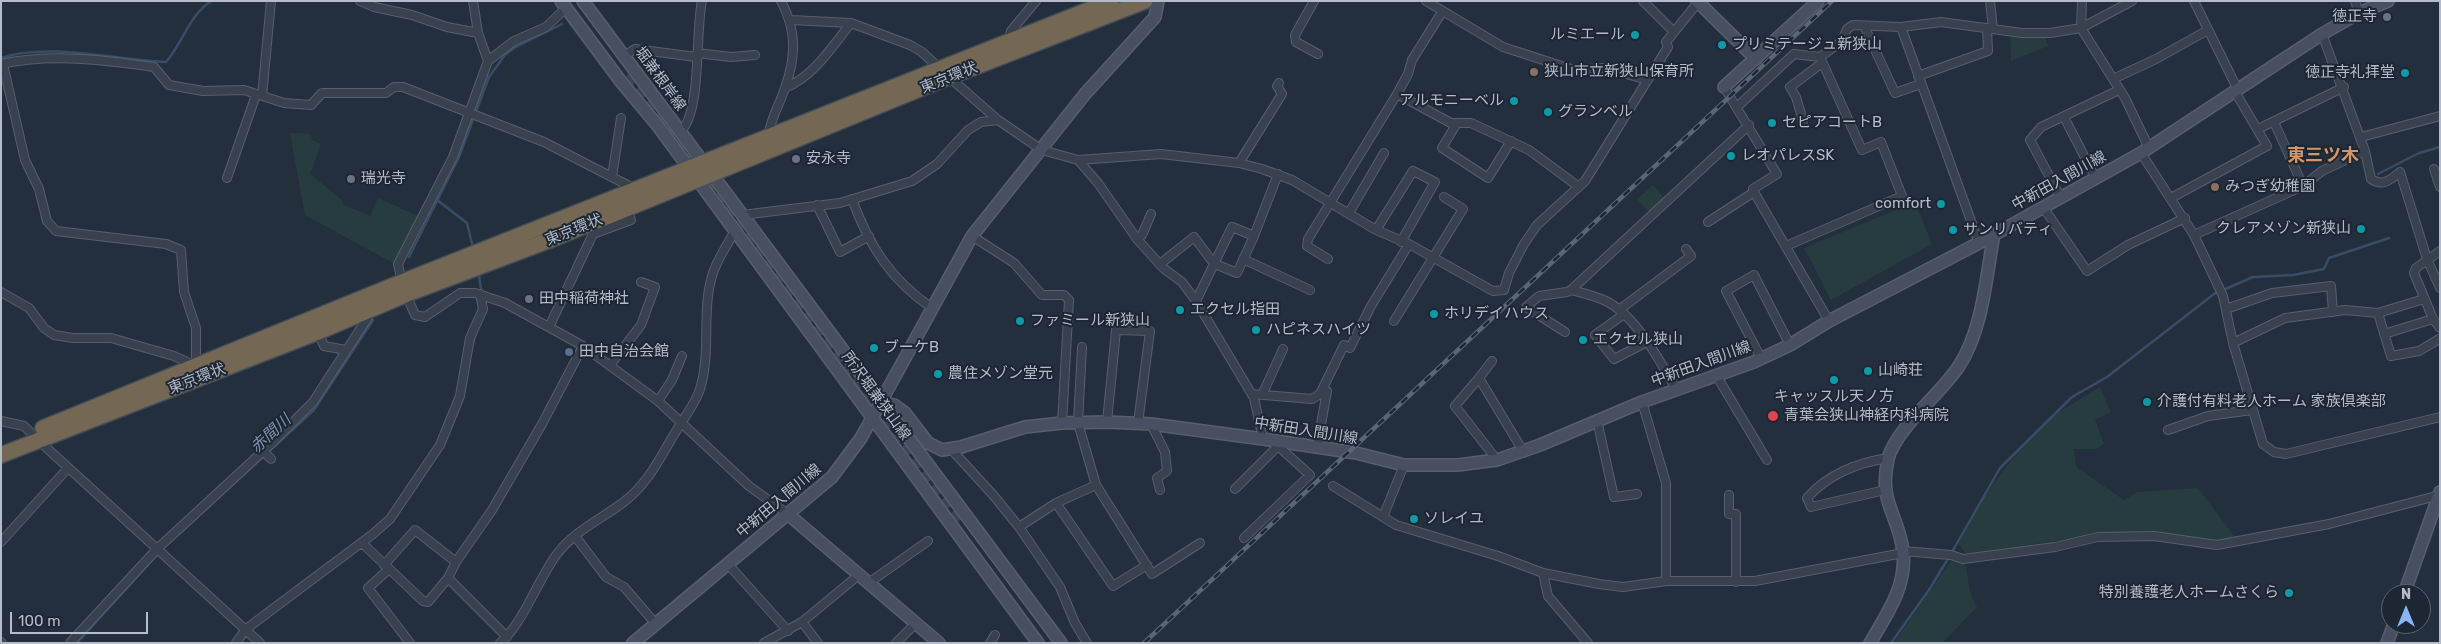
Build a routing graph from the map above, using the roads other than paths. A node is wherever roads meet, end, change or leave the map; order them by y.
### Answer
1 (271, 1) edge
2 (360, 1) edge
3 (473, 1) edge
4 (583, 1) edge
5 (702, 1) edge
6 (782, 1) edge
7 (1036, 1) edge
8 (1112, 1) edge
9 (1145, 1) edge
10 (1158, 1) edge
11 (1314, 1) edge
12 (1643, 1) edge
13 (1818, 1) edge
14 (1990, 1) edge
15 (2082, 1) edge
16 (2132, 1) edge
17 (2194, 1) edge
18 (2355, 1) edge
19 (2388, 1) edge
20 (1428, 2) edge
21 (1698, 2) edge
22 (568, 3) edge
23 (1442, 12) junction
24 (2359, 13) junction
25 (791, 20) junction
26 (851, 23) junction
27 (1864, 26) junction
28 (1901, 27) junction
29 (2081, 28) junction
30 (1990, 29) junction
31 (2208, 30) junction
32 (478, 32) junction
33 (1674, 32) junction
34 (2322, 34) junction
35 (1007, 44) junction
36 (755, 54) dead end
37 (1318, 54) dead end
38 (697, 55) junction
39 (624, 56) junction
40 (1756, 59) junction
41 (1821, 60) junction
42 (488, 61) junction
43 (2, 64) edge
44 (945, 74) junction
45 (627, 76) tunnel mouth
46 (1918, 76) junction
47 (2113, 79) junction
48 (1648, 80) junction
49 (1280, 83) dead end
50 (1920, 84) junction
51 (1724, 87) joint
52 (2344, 87) junction
53 (786, 88) junction
54 (2236, 89) junction
55 (2120, 90) junction
56 (1397, 94) junction
57 (259, 96) junction
58 (1738, 107) junction
59 (473, 113) junction
60 (2440, 116) edge
61 (2064, 117) junction
62 (621, 118) dead end
63 (998, 120) junction
64 (1803, 121) dead end
65 (2274, 122) junction
66 (1457, 123) junction
67 (1748, 125) junction
68 (2258, 129) junction
69 (680, 132) junction
70 (768, 136) junction
71 (2361, 137) junction
72 (1511, 141) junction
73 (1042, 150) junction
74 (2145, 150) junction
75 (2365, 151) junction
76 (1384, 153) dead end
77 (1078, 160) junction
78 (1239, 163) junction
79 (708, 169) junction
80 (2434, 169) dead end
81 (1278, 174) junction
82 (693, 175) junction
83 (612, 177) junction
84 (227, 178) dead end
85 (2095, 178) junction
86 (2303, 186) junction
87 (1579, 187) junction
88 (2440, 187) edge
89 (637, 190) junction
90 (1754, 192) junction
91 (1444, 198) dead end
92 (2061, 198) junction
93 (2171, 198) junction
94 (852, 200) junction
95 (1329, 201) junction
96 (817, 205) junction
97 (2043, 207) junction
98 (627, 208) junction
99 (1350, 213) junction
100 (1151, 214) dead end
101 (742, 215) junction
102 (2185, 218) junction
103 (1708, 222) dead end
104 (1376, 230) junction
105 (734, 232) junction
106 (1994, 234) junction
107 (2194, 235) junction
108 (868, 236) junction
109 (972, 236) junction
110 (1254, 236) junction
111 (1137, 239) junction
112 (1405, 243) junction
113 (1979, 243) junction
114 (1786, 246) junction
115 (1686, 248) dead end
116 (2440, 251) edge
117 (1434, 258) junction
118 (1244, 259) junction
119 (1328, 259) dead end
120 (2427, 259) junction
121 (1160, 264) junction
122 (1215, 264) junction
123 (641, 282) dead end
124 (404, 288) junction
125 (2440, 288) edge
126 (1310, 290) dead end
127 (1571, 290) junction
128 (1, 292) edge
129 (480, 294) junction
130 (2424, 299) junction
131 (1196, 301) junction
132 (374, 308) junction
133 (932, 308) junction
134 (2226, 309) junction
135 (1622, 312) junction
136 (2333, 312) junction
137 (2378, 313) junction
138 (2433, 319) junction
139 (1829, 321) junction
140 (1394, 322) dead end
141 (549, 327) junction
142 (2440, 328) edge
143 (318, 332) junction
144 (1565, 332) dead end
145 (2384, 334) junction
146 (2439, 339) edge
147 (1647, 342) junction
148 (2233, 342) junction
149 (1790, 345) junction
150 (584, 346) junction
151 (1082, 348) dead end
152 (1282, 349) dead end
153 (346, 350) junction
154 (682, 356) dead end
155 (341, 358) junction
156 (1761, 358) junction
157 (1492, 361) dead end
158 (349, 363) dead end
159 (611, 364) junction
160 (196, 366) junction
161 (1716, 375) junction
162 (1479, 378) junction
163 (1323, 389) junction
164 (1676, 389) junction
165 (1252, 394) junction
166 (1262, 395) junction
167 (658, 400) junction
168 (313, 402) junction
169 (880, 402) junction
170 (1642, 402) junction
171 (319, 408) dead end
172 (2252, 410) junction
173 (873, 416) junction
174 (2440, 417) edge
175 (1597, 420) junction
176 (1, 421) edge
177 (1078, 422) junction
178 (1107, 422) junction
179 (681, 423) junction
180 (1062, 423) junction
181 (1138, 423) junction
182 (1151, 424) junction
183 (2168, 430) dead end
184 (34, 437) junction
185 (1263, 439) junction
186 (1, 444) edge
187 (1279, 444) junction
188 (1317, 447) junction
189 (950, 449) junction
190 (1523, 451) junction
191 (1, 455) edge
192 (1888, 458) junction
193 (1497, 460) junction
194 (1767, 460) dead end
195 (1404, 465) junction
196 (68, 468) junction
197 (932, 470) junction
198 (1096, 485) junction
199 (1333, 486) dead end
200 (1160, 490) dead end
201 (1235, 490) dead end
202 (1885, 490) junction
203 (1637, 494) dead end
204 (2439, 494) edge
205 (1728, 496) dead end
206 (1056, 503) junction
207 (789, 514) junction
208 (1383, 518) junction
209 (1019, 527) junction
210 (575, 536) junction
211 (1244, 538) dead end
212 (1, 542) edge
213 (362, 542) junction
214 (928, 542) dead end
215 (1200, 542) dead end
216 (157, 549) junction
217 (1904, 552) junction
218 (456, 562) junction
219 (727, 563) junction
220 (1147, 565) junction
221 (387, 567) junction
222 (1543, 573) junction
223 (860, 574) junction
224 (448, 578) junction
225 (1666, 581) junction
226 (870, 582) junction
227 (1736, 582) junction
228 (2408, 584) edge
229 (802, 622) junction
230 (917, 622) junction
231 (655, 623) junction
232 (246, 629) junction
233 (788, 632) junction
234 (996, 635) dead end
235 (504, 640) edge
236 (70, 643) edge
237 (236, 643) edge
238 (260, 643) edge
239 (410, 643) edge
240 (633, 643) edge
241 (764, 643) edge
242 (818, 643) edge
243 (896, 643) edge
244 (939, 643) edge
245 (990, 643) edge
246 (1038, 643) edge
247 (1048, 643) edge
248 (1053, 643) edge
249 (1061, 643) edge
250 (1087, 643) edge
251 (1588, 643) edge
252 (1870, 643) edge

1 - 57 street
2 - 32 street
3 - 32 street
4 - 39 main road, 堀兼根岸線
5 - 38 street
6 - 25 street
7 - 35 street
8 - 35 highway, 東京環状
9 - 44 highway, 東京環状
10 - 73 main road, 中新田入間川線
11 - 37 street
12 - 33 street
13 - 40 main road
14 - 30 street
15 - 29 street
16 - 29 street
17 - 31 street
18 - 24 street
19 - 24 main road, 中新田入間川線
20 - 23 street
21 - 33 street
21 - 40 main road
22 - 42 street
22 - 45 main road, 堀兼根岸線
22 - 82 main road, 堀兼根岸線
23 - 48 street
23 - 56 street
24 - 34 main road, 中新田入間川線
25 - 26 street
25 - 53 street
26 - 44 street
26 - 53 street
27 - 28 street
27 - 41 street
27 - 50 street
28 - 30 street
28 - 46 street
29 - 30 street
29 - 47 street
30 - 46 street
31 - 47 street
31 - 54 street
32 - 42 street
33 - 48 street
34 - 52 street
34 - 54 main road, 中新田入間川線
35 - 44 highway, 東京環状
36 - 38 street
38 - 39 street
38 - 69 street
39 - 69 main road, 堀兼根岸線
40 - 51 main road
41 - 58 street
41 - 64 street
41 - 114 street
42 - 59 street
43 - 57 street
43 - 160 street
44 - 63 street
44 - 70 highway, 東京環状
44 - 79 highway, 東京環状
46 - 50 street
47 - 55 street
48 - 87 street
49 - 78 street
50 - 113 street
51 - 58 street
52 - 65 street
52 - 71 street
53 - 70 street
54 - 68 street
54 - 74 main road, 中新田入間川線
55 - 61 street
55 - 74 street
56 - 66 street
56 - 95 street
57 - 59 street
57 - 84 street
58 - 67 street
59 - 83 street
59 - 124 street
60 - 71 street
61 - 85 street
61 - 92 street
62 - 83 street
63 - 73 street
63 - 94 street
65 - 68 street
65 - 86 street
66 - 72 street
66 - 72 street
67 - 90 street
67 - 127 street
68 - 93 street
69 - 79 main road, 堀兼根岸線
70 - 79 highway, 東京環状
71 - 75 street
72 - 87 street
73 - 77 street
73 - 109 main road, 中新田入間川線
74 - 85 main road, 中新田入間川線
74 - 93 street
75 - 86 street
75 - 120 street
76 - 99 street
77 - 78 street
77 - 111 street
78 - 81 street
79 - 82 highway, 東京環状
79 - 101 main road, 所沢堀兼狭山線
80 - 88 street
81 - 95 street
81 - 110 street
82 - 89 highway, 東京環状
82 - 98 highway, 東京環状
82 - 105 main road, 所沢堀兼狭山線
83 - 89 street
85 - 92 main road, 中新田入間川線
86 - 107 street
87 - 117 street
89 - 124 highway, 東京環状
90 - 103 street
90 - 114 street
91 - 117 street
92 - 97 main road, 中新田入間川線
93 - 102 street
94 - 96 street
94 - 108 street
95 - 99 street
95 - 119 street
96 - 101 street
96 - 108 street
97 - 102 street
97 - 106 main road, 中新田入間川線
98 - 124 highway, 東京環状
98 - 141 street
99 - 104 street
100 - 111 street
101 - 169 main road, 所沢堀兼狭山線
102 - 107 street
104 - 112 street
104 - 112 street
105 - 173 main road, 所沢堀兼狭山線
105 - 179 street
106 - 113 main road, 中新田入間川線
106 - 192 main road
107 - 134 street
108 - 133 street
109 - 133 main road, 中新田入間川線
109 - 180 street
110 - 118 street
110 - 122 street
111 - 121 street
112 - 117 street
112 - 163 street
113 - 139 main road, 中新田入間川線
114 - 139 street
115 - 135 street
116 - 120 street
117 - 140 street
118 - 122 street
118 - 126 street
120 - 125 street
120 - 130 street
121 - 122 street
121 - 131 street
122 - 131 street
123 - 159 street
124 - 129 street
124 - 132 highway, 東京環状
124 - 160 highway, 東京環状
127 - 135 street
127 - 144 street
128 - 160 street
129 - 141 street
129 - 213 street
130 - 137 street
130 - 138 street
131 - 165 street
132 - 143 highway, 東京環状
132 - 153 street
133 - 169 main road, 中新田入間川線
134 - 136 street
134 - 148 street
135 - 147 street
135 - 147 street
136 - 137 street
136 - 148 street
137 - 145 street
138 - 142 street
138 - 145 street
139 - 149 main road, 中新田入間川線
141 - 150 street
143 - 153 street
143 - 184 highway, 東京環状
145 - 146 street
147 - 164 street
148 - 172 street
149 - 156 main road, 中新田入間川線
149 - 156 street
150 - 159 street
150 - 218 street
151 - 177 street
152 - 166 street
153 - 155 street
154 - 167 street
155 - 158 street
155 - 168 street
156 - 161 main road, 中新田入間川線
157 - 162 street
159 - 167 street
160 - 184 highway, 東京環状
161 - 164 main road, 中新田入間川線
161 - 194 street
162 - 190 street
162 - 193 street
163 - 166 street
163 - 188 street
164 - 170 main road, 中新田入間川線
165 - 166 street
165 - 185 street
167 - 179 street
168 - 171 street
168 - 216 street
169 - 173 main road, 中新田入間川線
169 - 189 main road
169 - 197 main road, 所沢堀兼狭山線
170 - 175 main road, 中新田入間川線
170 - 225 street
172 - 174 street
172 - 183 street
173 - 207 main road, 中新田入間川線
173 - 246 main road, 所沢堀兼狭山線
175 - 190 main road, 中新田入間川線
175 - 203 street
176 - 184 street
177 - 178 main road, 中新田入間川線
177 - 180 main road, 中新田入間川線
177 - 198 street
178 - 181 main road, 中新田入間川線
178 - 181 street
179 - 207 street
179 - 210 street
180 - 189 main road, 中新田入間川線
181 - 182 main road, 中新田入間川線
182 - 185 main road, 中新田入間川線
182 - 200 street
184 - 186 highway, 東京環状
184 - 191 highway, 東京環状
184 - 196 street
185 - 187 main road, 中新田入間川線
187 - 188 main road, 中新田入間川線
187 - 201 street
187 - 211 street
188 - 195 main road, 中新田入間川線
189 - 197 main road
189 - 209 street
190 - 193 main road, 中新田入間川線
192 - 202 main road
192 - 202 street
193 - 195 main road, 中新田入間川線
195 - 208 street
196 - 212 street
196 - 216 street
197 - 249 main road, 所沢堀兼狭山線
198 - 206 street
198 - 220 street
199 - 208 street
202 - 217 main road
204 - 217 street
204 - 228 main road
205 - 227 street
206 - 209 street
206 - 220 street
207 - 219 main road, 中新田入間川線
207 - 223 main road
208 - 222 street
209 - 250 street
210 - 231 street
210 - 235 street
213 - 221 street
213 - 232 street
214 - 226 street
215 - 220 street
216 - 232 street
216 - 236 street
217 - 227 street
217 - 252 main road
218 - 221 street
218 - 224 street
219 - 231 main road, 中新田入間川線
219 - 233 street
221 - 224 street
221 - 239 street
222 - 225 street
222 - 251 street
223 - 226 main road
223 - 229 street
224 - 235 street
225 - 227 street
226 - 230 main road
229 - 233 street
229 - 242 street
230 - 243 street
230 - 244 main road
231 - 240 main road, 中新田入間川線
232 - 237 street
232 - 238 street
233 - 241 street
234 - 245 street
247 - 248 main road

